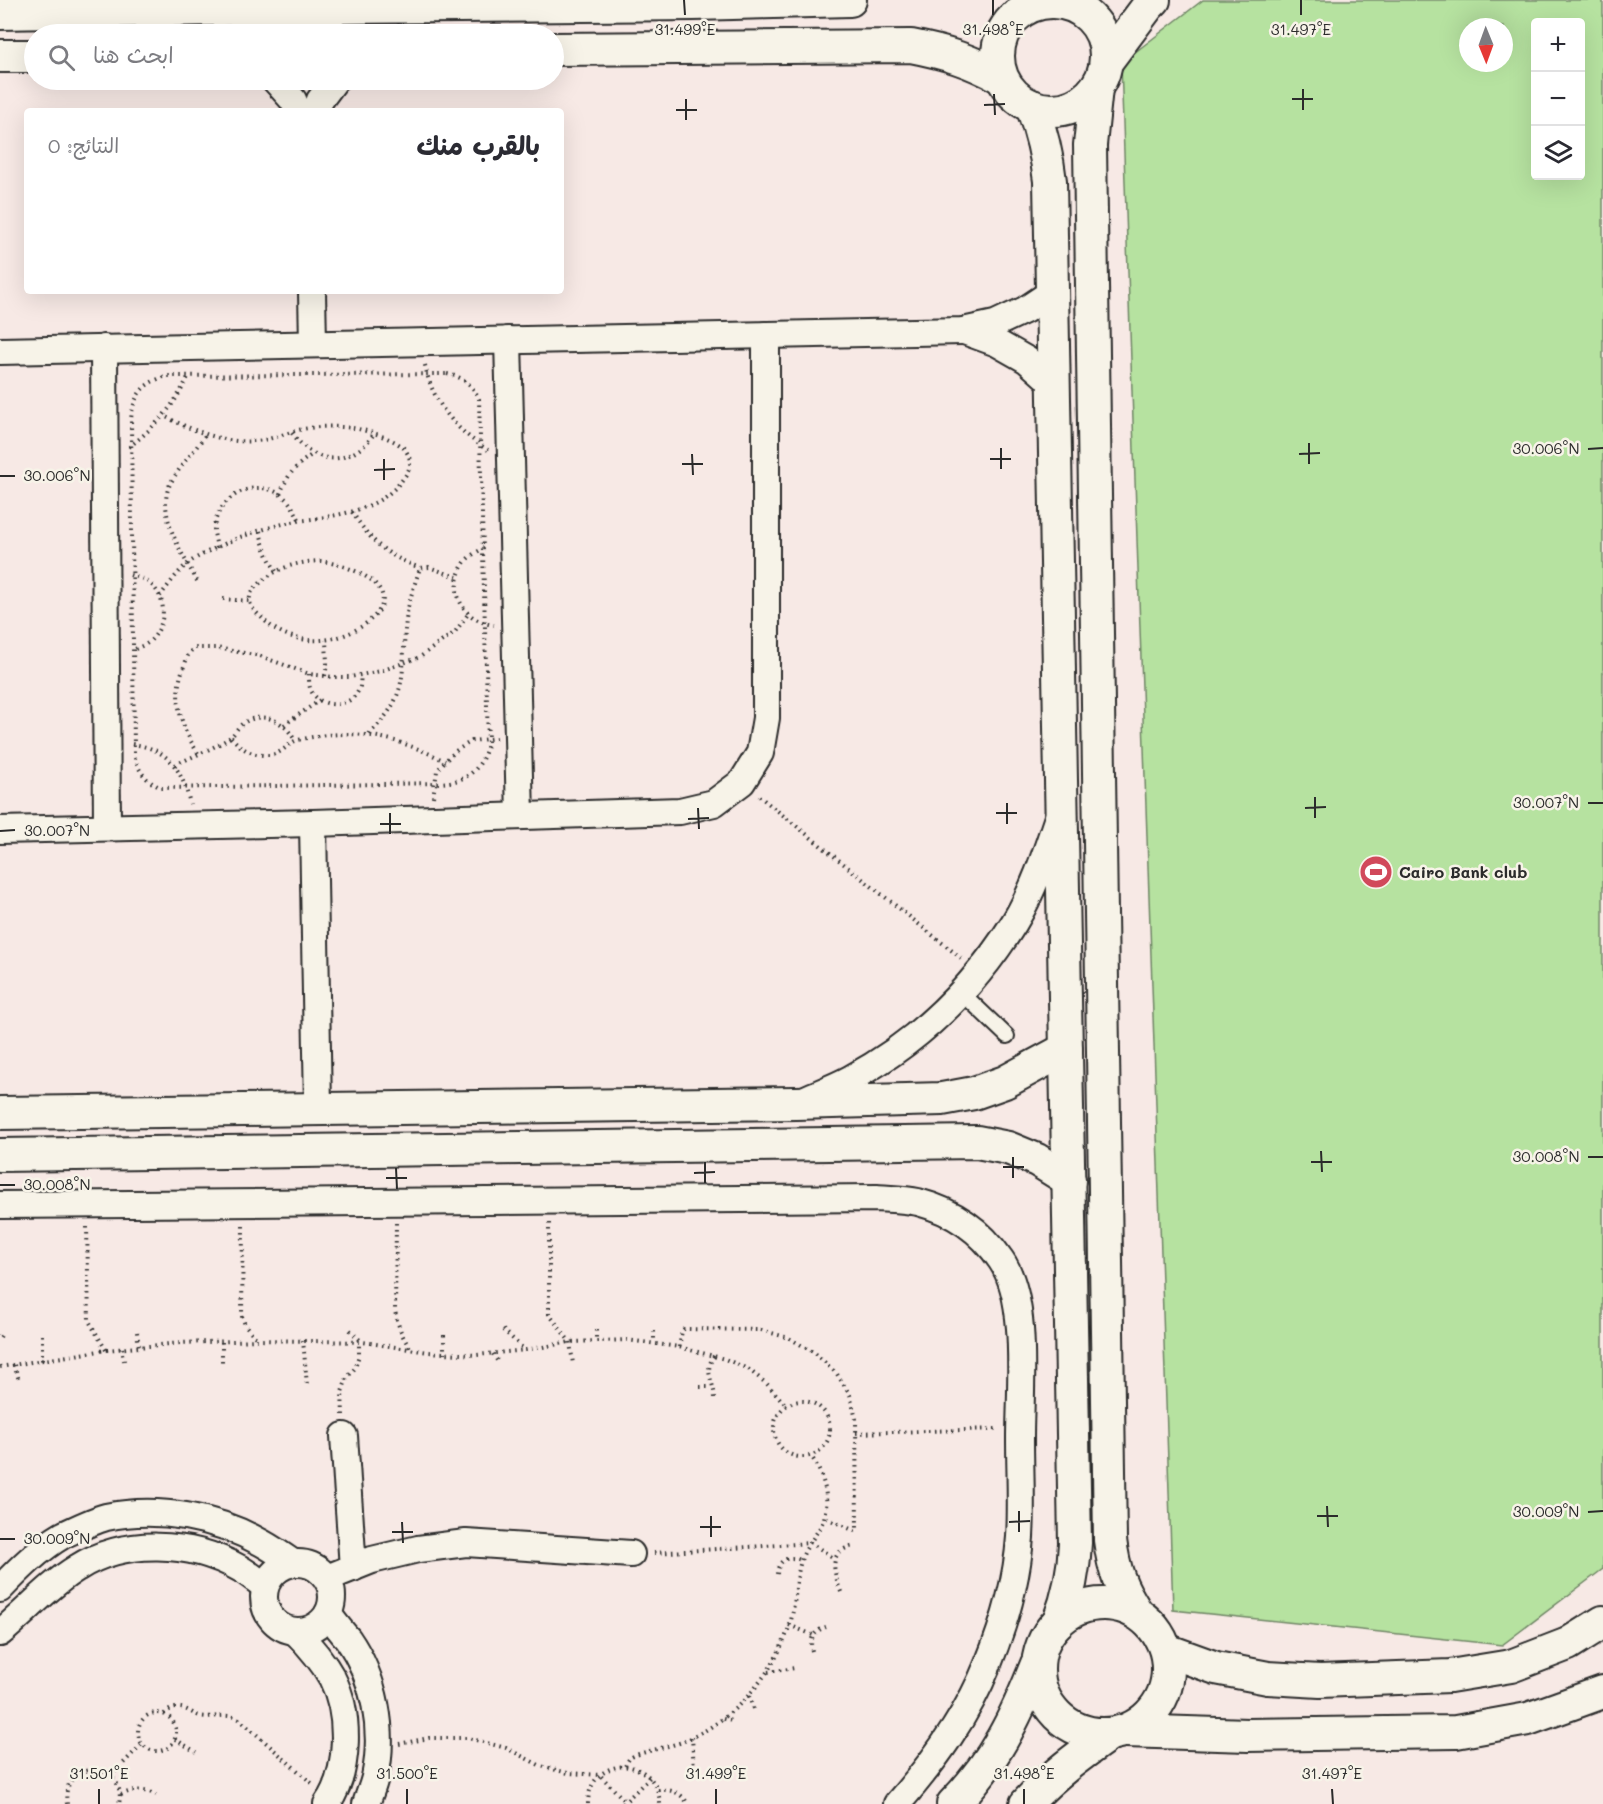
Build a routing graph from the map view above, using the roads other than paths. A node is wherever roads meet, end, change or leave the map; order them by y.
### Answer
1 (850, 0) edge
2 (1154, 0) edge
3 (781, 1) edge
4 (1049, 1) edge
5 (696, 2) edge
6 (493, 3) edge
7 (344, 4) edge
8 (576, 5) junction
9 (0, 13) edge
10 (565, 49) edge
11 (0, 56) edge
12 (24, 56) edge
13 (1101, 75) junction
14 (1001, 77) junction
15 (284, 90) edge
16 (328, 90) edge
17 (1032, 106) junction
18 (297, 108) edge
19 (317, 108) edge
20 (1052, 292) junction
21 (312, 294) edge
22 (963, 331) junction
23 (766, 335) junction
24 (508, 340) junction
25 (313, 344) junction
26 (104, 348) junction
27 (0, 351) edge
28 (1053, 383) junction
29 (1061, 805) junction
30 (520, 816) junction
31 (314, 823) junction
32 (106, 827) junction
33 (0, 830) edge
34 (962, 993) junction
35 (1007, 1036) dead end
36 (1066, 1049) junction
37 (796, 1103) junction
38 (318, 1108) junction
39 (0, 1113) edge
40 (0, 1155) edge
41 (1068, 1180) junction
42 (0, 1205) edge
43 (344, 1436) road end
44 (631, 1554) road end
45 (293, 1563) junction
46 (353, 1568) junction
47 (327, 1578) junction
48 (265, 1586) junction
49 (0, 1589) edge
50 (1137, 1613) junction
51 (328, 1614) junction
52 (1059, 1621) junction
53 (1603, 1622) edge
54 (295, 1630) junction
55 (0, 1633) edge
56 (1166, 1650) junction
57 (1038, 1664) junction
58 (1603, 1692) edge
59 (1118, 1733) junction
60 (329, 1802) edge
61 (366, 1804) edge
62 (897, 1804) edge
63 (953, 1804) edge
64 (1026, 1804) edge

1 - 3 street
2 - 13 street
3 - 5 street
4 - 13 street
4 - 14 street
5 - 8 street
6 - 7 street
6 - 8 street
7 - 9 street
8 - 10 street
10 - 14 street
11 - 12 street
13 - 17 street
13 - 50 street
14 - 17 street
15 - 18 street
16 - 19 street
17 - 20 street
20 - 22 street
20 - 28 street
21 - 25 street
22 - 23 street
22 - 28 street
23 - 24 street
23 - 30 street
24 - 25 street
24 - 30 street
25 - 26 street
26 - 27 street
26 - 32 street
28 - 29 street
29 - 34 street
29 - 36 street
30 - 31 street
31 - 32 street
31 - 38 street
32 - 33 street
34 - 35 lane
34 - 37 street
36 - 37 street
36 - 41 street
37 - 38 street
38 - 39 street
40 - 41 street
41 - 52 street
42 - 62 street
43 - 46 street
44 - 46 street
45 - 47 street
45 - 48 street
45 - 49 street
46 - 47 street
47 - 51 street
48 - 54 street
48 - 55 street
50 - 52 street
50 - 56 street
51 - 54 street
51 - 61 street
52 - 57 street
53 - 56 street
54 - 60 street
56 - 59 street
57 - 59 street
57 - 63 street
58 - 59 street
59 - 64 street

